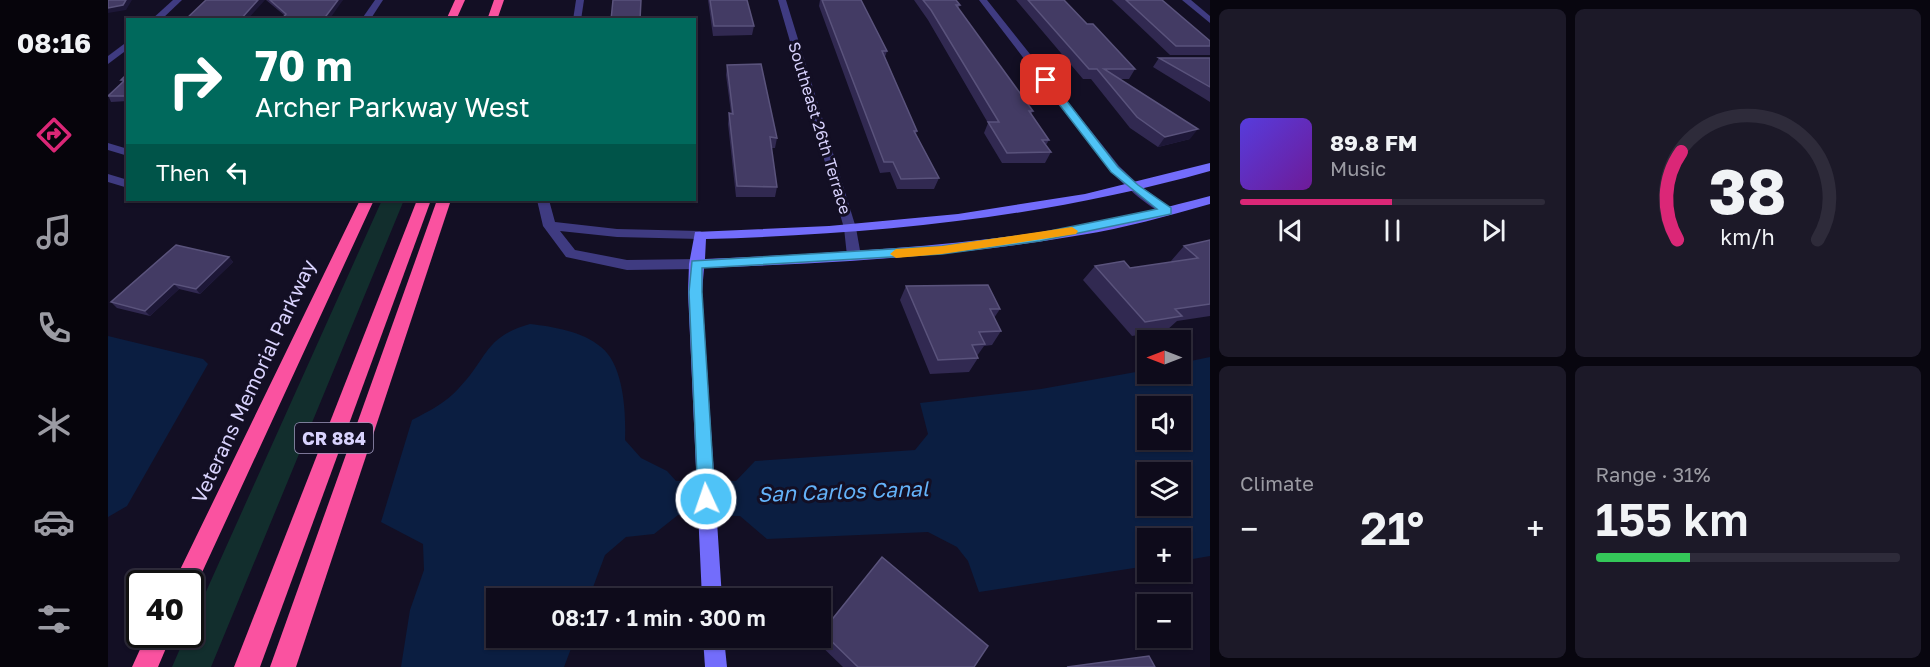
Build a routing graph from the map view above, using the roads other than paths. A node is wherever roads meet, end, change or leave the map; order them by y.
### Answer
1 (178, 0) edge
2 (379, 0) edge
3 (460, 0) edge
4 (499, 0) edge
5 (580, 0) edge
6 (782, 0) edge
7 (983, 0) edge
8 (1186, 0) edge
9 (157, 18) edge
10 (366, 18) edge
11 (452, 18) edge
12 (493, 18) edge
13 (576, 18) edge
14 (1210, 20) edge
15 (126, 46) edge
16 (108, 61) edge
17 (108, 146) edge
18 (126, 152) edge
19 (1210, 167) edge
20 (108, 178) edge
21 (126, 183) edge
22 (1134, 187) junction
23 (1210, 200) edge
24 (366, 201) edge
25 (424, 201) edge
26 (444, 201) edge
27 (543, 201) edge
28 (1167, 211) junction
29 (549, 226) junction
30 (850, 228) junction
31 (700, 235) junction
32 (854, 256) junction
33 (696, 264) junction
34 (192, 570) edge
35 (712, 588) edge
36 (154, 648) edge
37 (715, 648) edge
38 (145, 667) edge
39 (247, 667) edge
40 (282, 667) edge
41 (716, 667) edge

1 - 9 street
2 - 10 street
3 - 11 highway
4 - 12 highway
5 - 13 street
6 - 30 street, Southeast 26th Terrace
7 - 22 street
8 - 14 street
15 - 16 street
17 - 18 street
19 - 22 street
20 - 21 street
22 - 28 street
22 - 30 street
23 - 28 street
24 - 34 highway, Veterans Memorial Parkway
25 - 39 highway, CR 884
26 - 40 highway
27 - 29 street
28 - 32 street
29 - 31 street
29 - 33 street
30 - 31 street
30 - 32 street, Southeast 26th Terrace
31 - 33 street
32 - 33 street
33 - 35 street
36 - 38 highway
37 - 41 street

